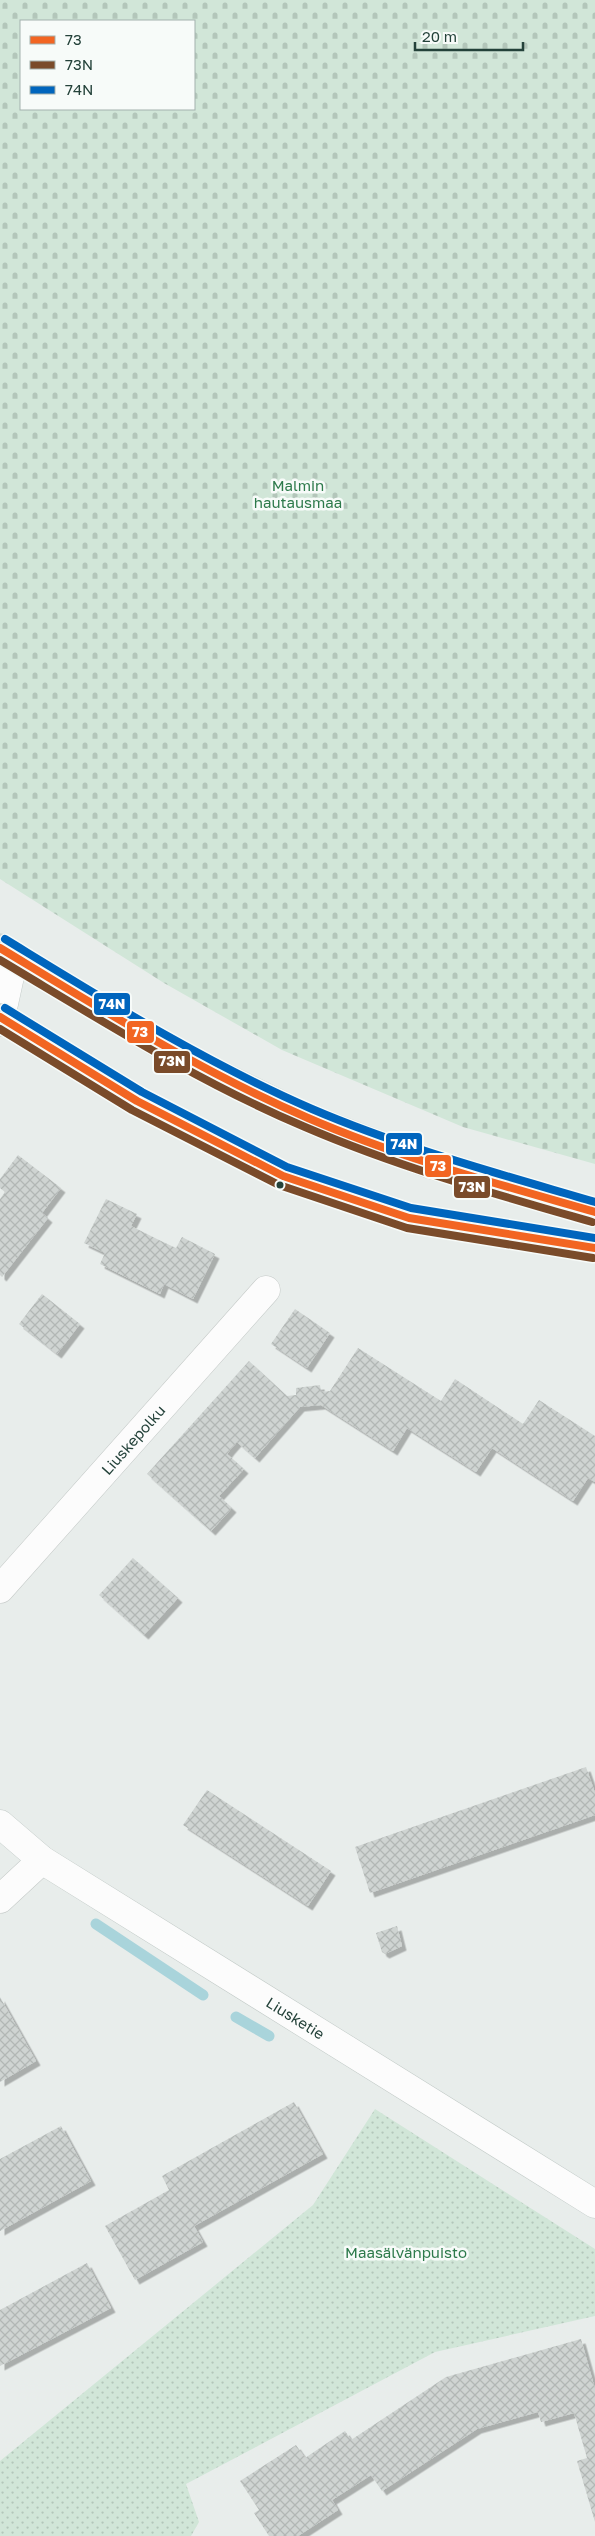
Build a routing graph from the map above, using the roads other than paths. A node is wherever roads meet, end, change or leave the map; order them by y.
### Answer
1 (5, 958) edge
2 (1, 1019) edge
3 (595, 1212) edge
4 (595, 1248) edge
5 (266, 1290) dead end
6 (0, 1589) edge
7 (0, 1824) edge
8 (42, 1860) junction
9 (0, 1899) edge
10 (595, 2204) edge

1 - 2 street
1 - 3 main road
2 - 4 main road
5 - 6 street, Liuskepolku
7 - 8 street, Liusketie
8 - 9 street
8 - 10 street, Liusketie

